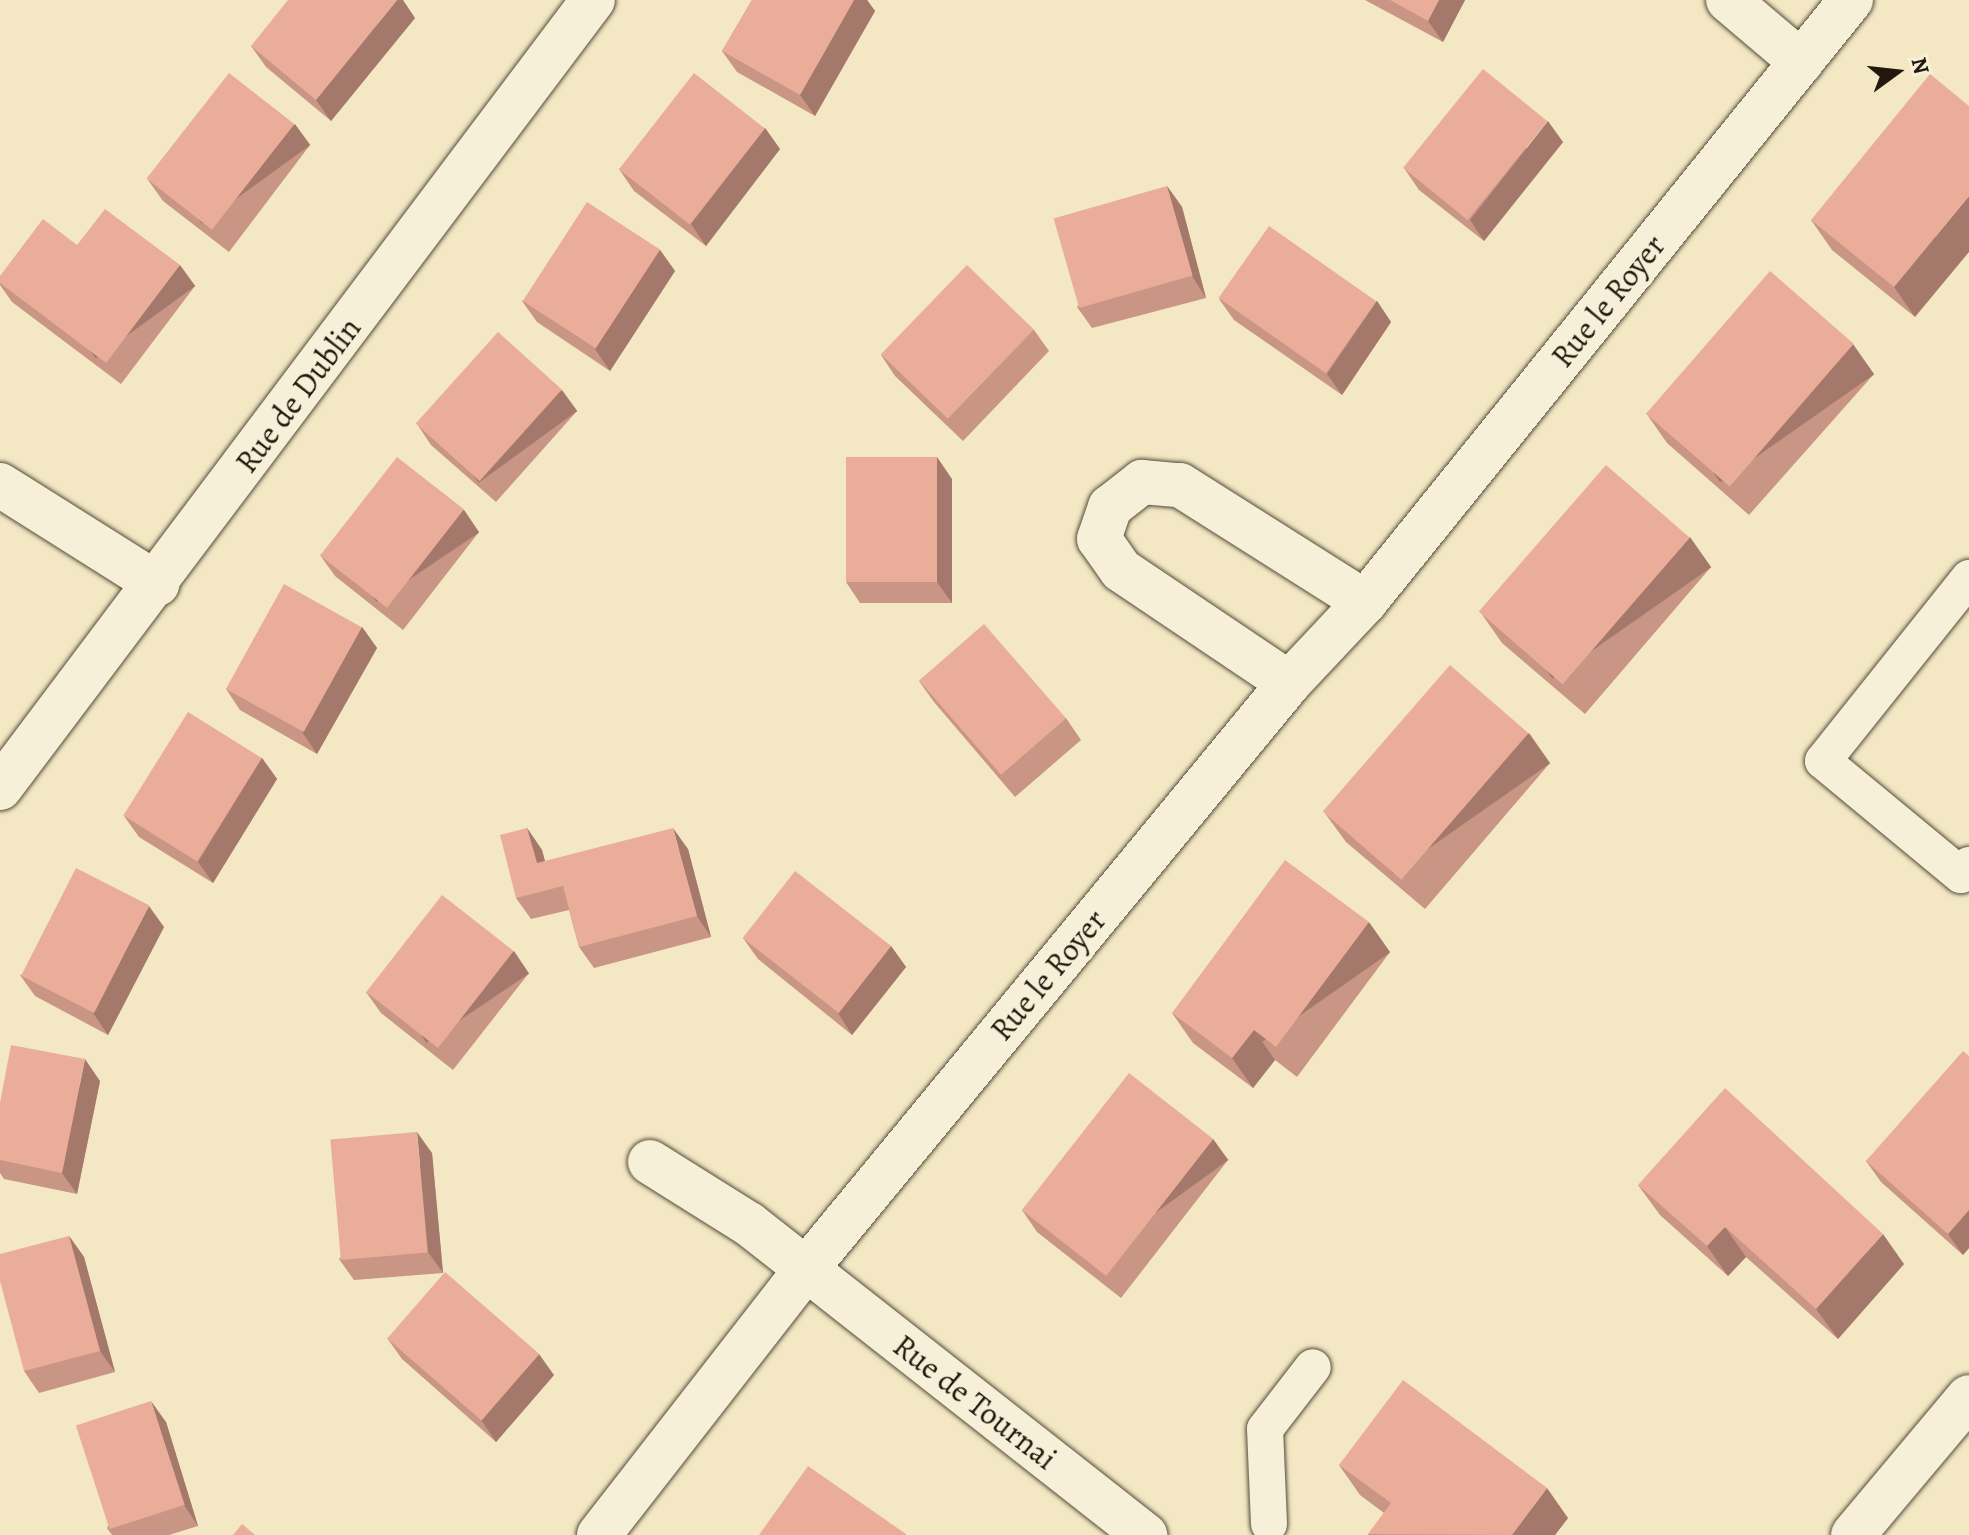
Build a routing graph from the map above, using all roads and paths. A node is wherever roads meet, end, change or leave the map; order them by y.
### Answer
1 (593, 0) edge
2 (1728, 0) edge
3 (1851, 0) edge
4 (1801, 62) junction
5 (0, 485) edge
6 (1969, 578) edge
7 (157, 584) junction
8 (1365, 602) junction
9 (1289, 683) junction
10 (0, 788) edge
11 (1969, 865) edge
12 (650, 1162) dead end
13 (807, 1268) junction
14 (1313, 1367) dead end
15 (1969, 1397) edge
16 (1269, 1524) dead end
17 (599, 1535) edge
18 (1145, 1535) edge
19 (1853, 1535) edge

1 - 7 street, Rue de Dublin
2 - 4 street
3 - 4 street, Rue le Royer
4 - 8 street, Rue le Royer
5 - 7 street
6 - 11 lane
7 - 10 street, Rue de Dublin
8 - 9 street, Rue le Royer
8 - 9 street
9 - 13 street, Rue le Royer
12 - 13 street
13 - 17 street, Rue le Royer
13 - 18 street, Rue de Tournai
14 - 16 lane
15 - 19 street

